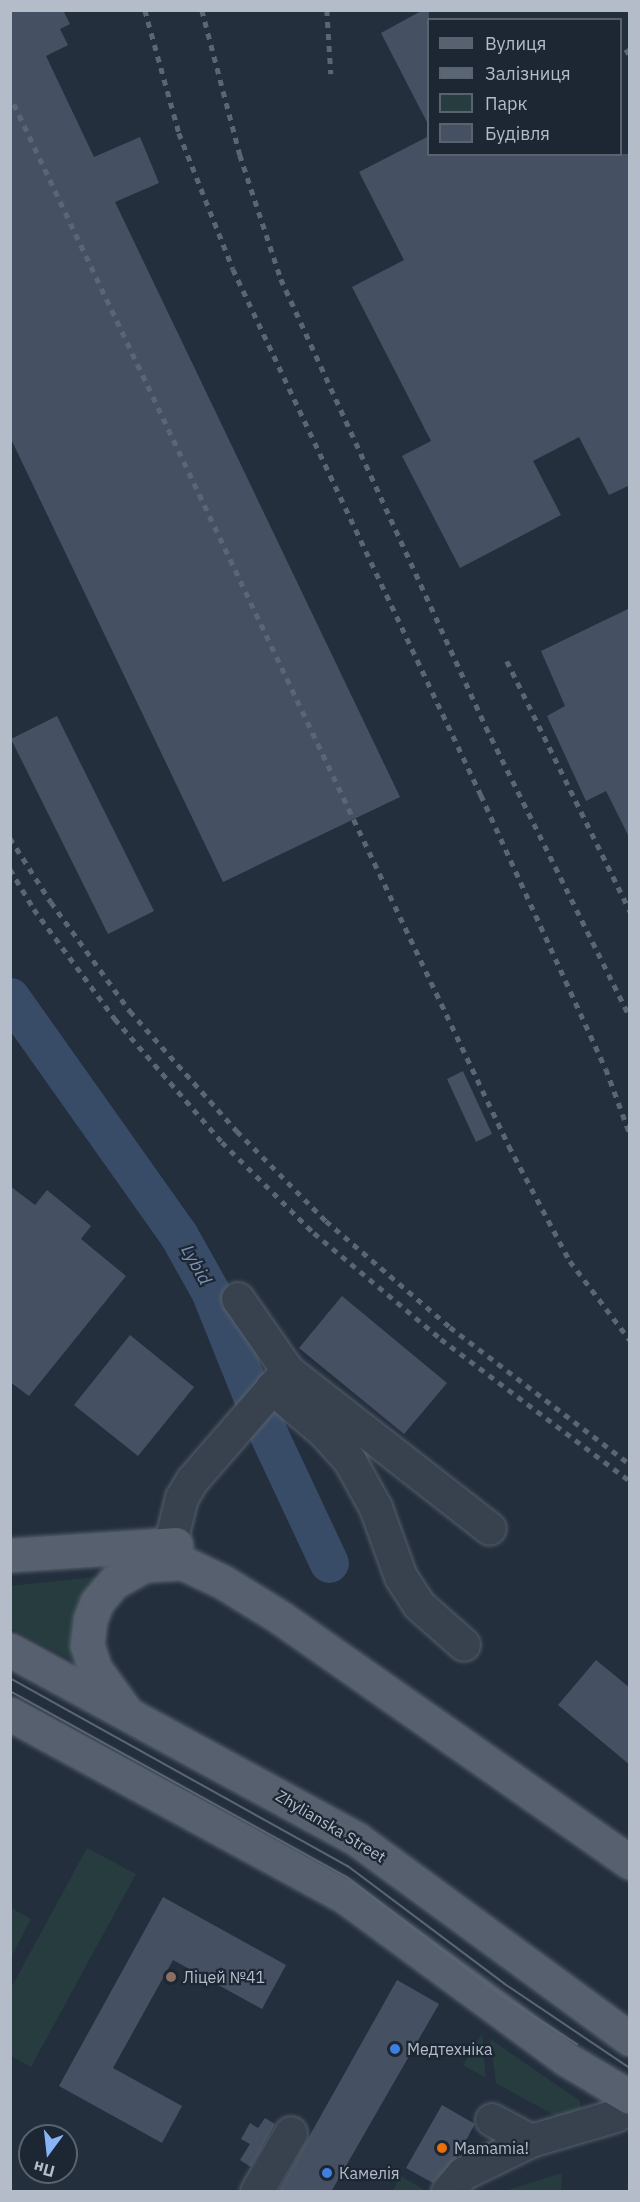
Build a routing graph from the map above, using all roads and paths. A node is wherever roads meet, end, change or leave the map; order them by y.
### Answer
1 (238, 1299) dead end
2 (274, 1385) junction
3 (490, 1529) dead end
4 (171, 1542) junction
5 (10, 1555) edge
6 (464, 1645) dead end
7 (10, 1650) edge
8 (126, 1712) junction
9 (10, 1714) edge
10 (630, 1835) edge
11 (630, 1862) edge
12 (630, 2039) edge
13 (623, 2107) edge
14 (492, 2120) dead end
15 (291, 2133) dead end
16 (531, 2141) junction
17 (257, 2192) edge
18 (448, 2192) edge

1 - 2 lane
2 - 3 lane
2 - 4 lane
2 - 6 lane
4 - 5 main road
4 - 10 main road
7 - 8 main road, Zhylianska Street
8 - 11 main road
8 - 12 main road, Zhylianska Street
9 - 13 main road
13 - 16 lane
14 - 16 lane
15 - 17 lane
16 - 18 lane

